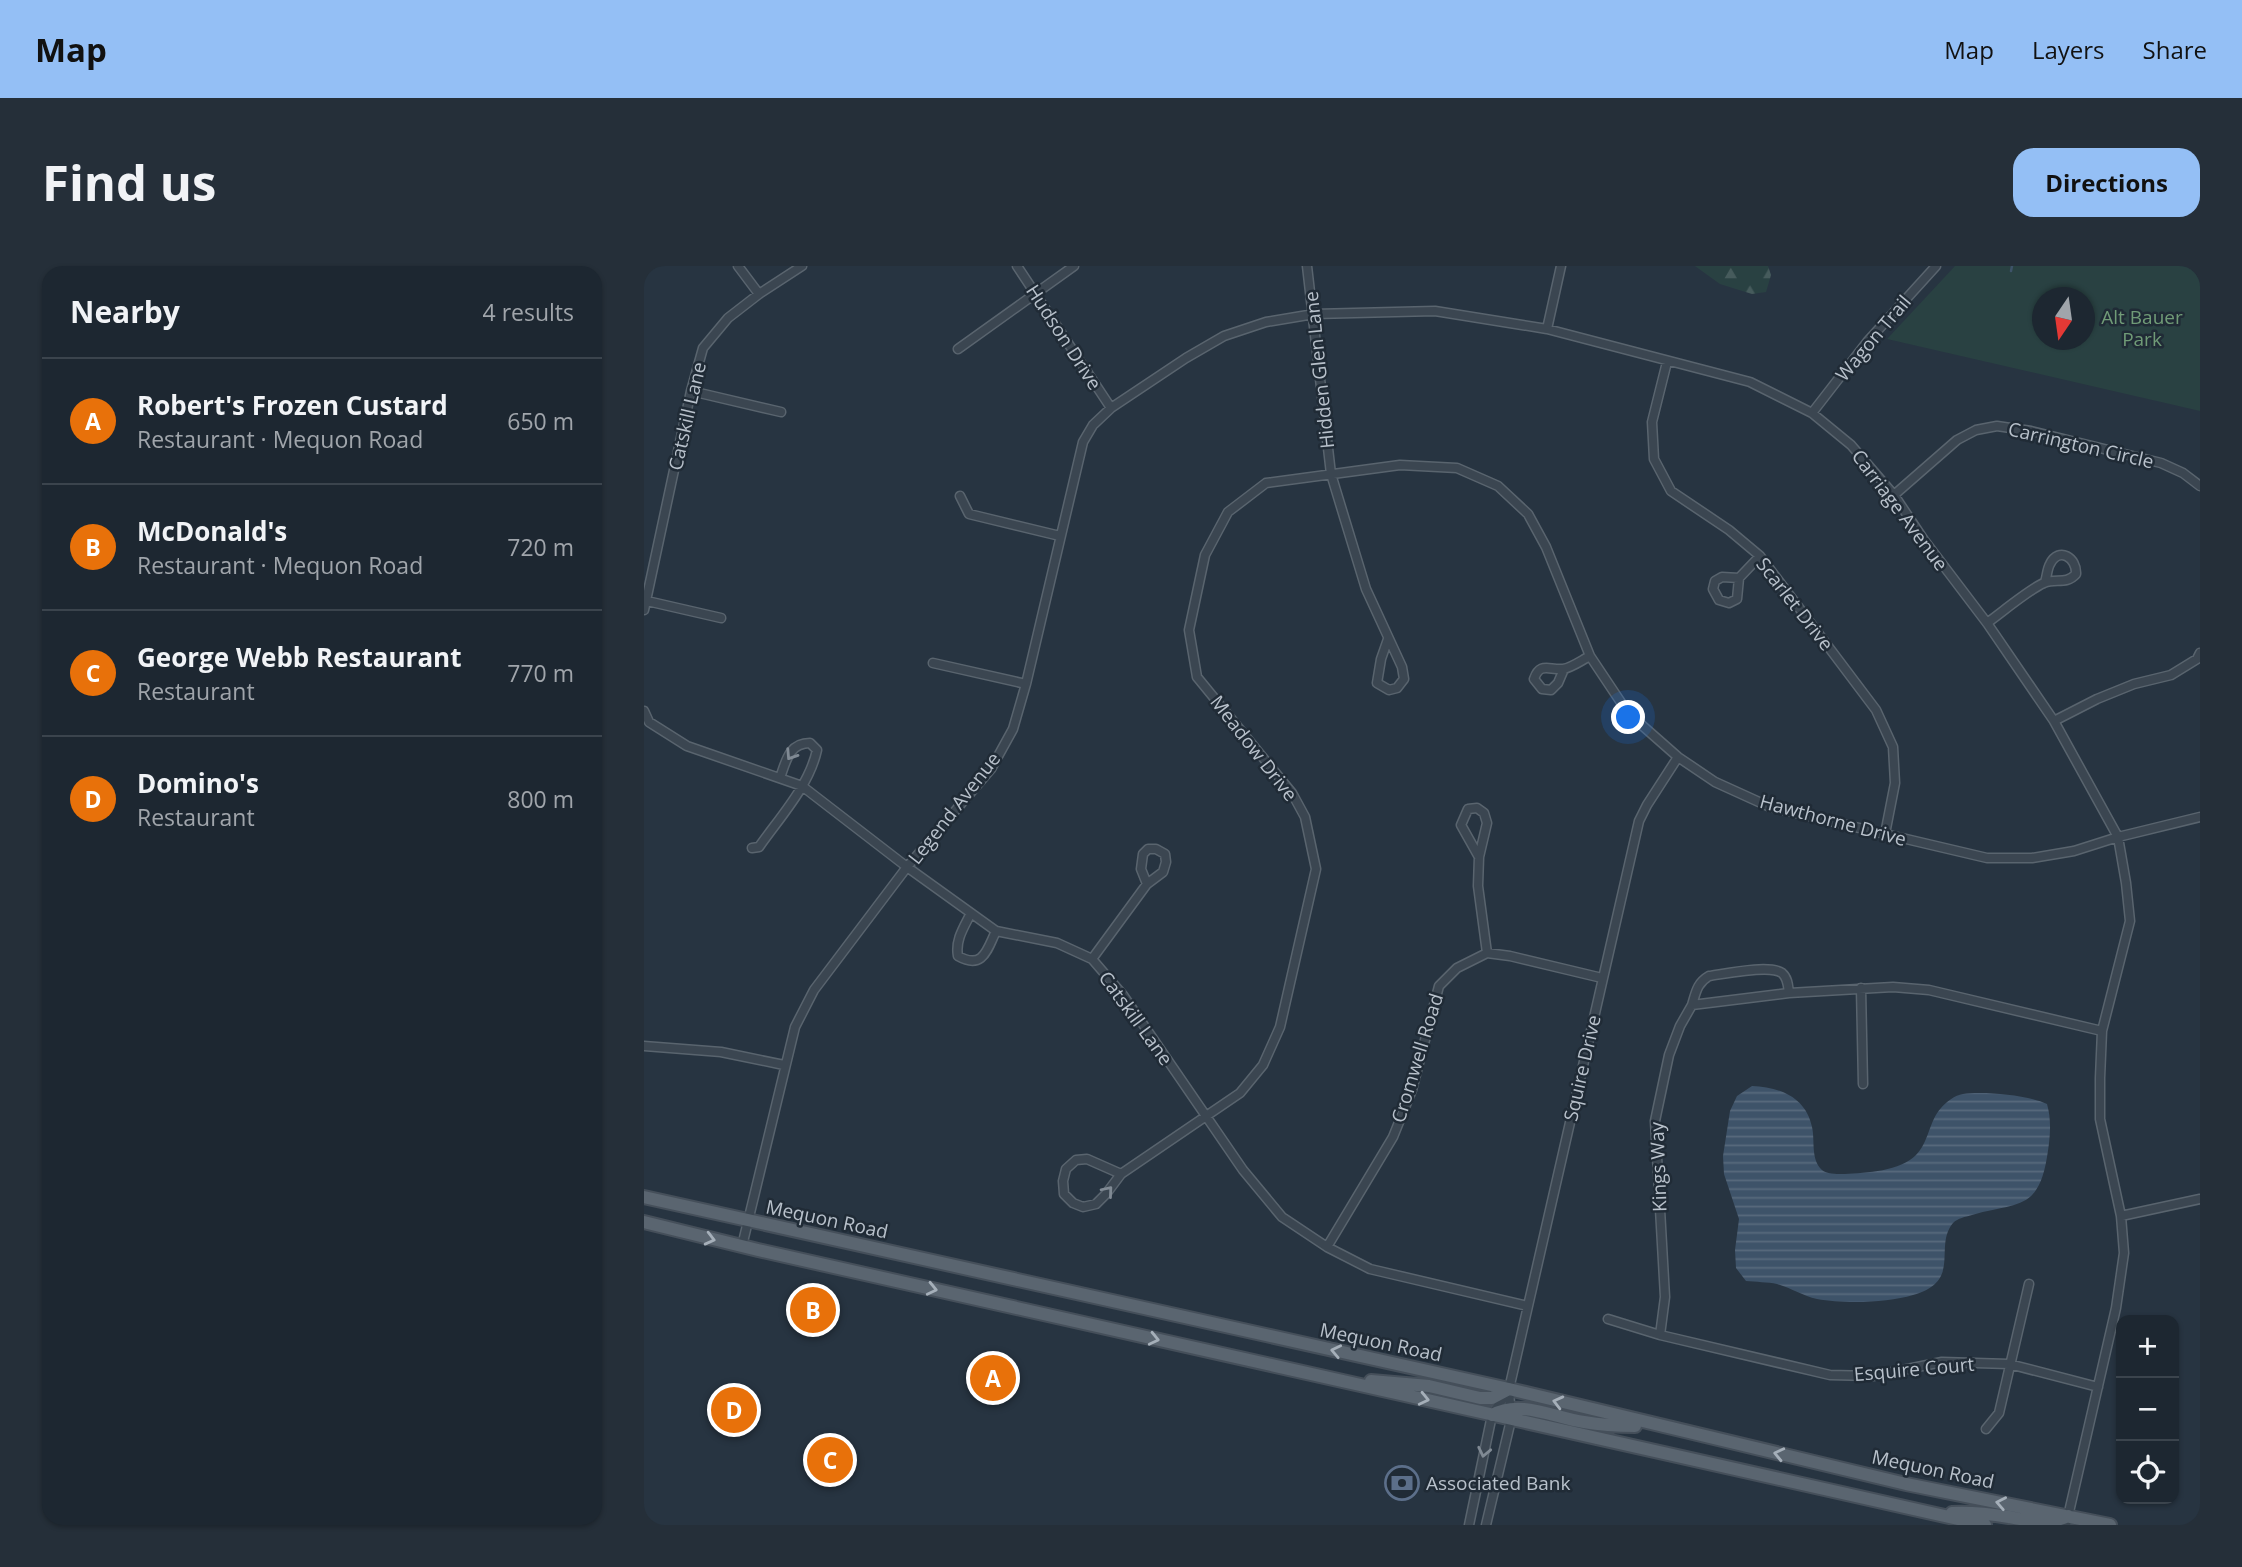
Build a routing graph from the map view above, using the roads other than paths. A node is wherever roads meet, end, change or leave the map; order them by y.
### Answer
1 (738, 266) edge
2 (802, 266) edge
3 (1017, 266) edge
4 (1074, 266) edge
5 (1307, 266) edge
6 (1561, 266) edge
7 (1931, 267) edge
8 (759, 294) junction
9 (1037, 294) junction
10 (1314, 314) junction
11 (1547, 329) junction
12 (958, 349) dead end
13 (1667, 362) junction
14 (691, 391) junction
15 (1111, 408) junction
16 (781, 412) dead end
17 (1812, 413) junction
18 (1331, 474) junction
19 (2200, 486) edge
20 (1894, 495) junction
21 (960, 496) dead end
22 (1060, 536) junction
23 (1760, 556) junction
24 (1739, 578) dead end
25 (2045, 582) dead end
26 (647, 601) junction
27 (644, 610) edge
28 (721, 618) dead end
29 (1987, 623) junction
30 (1388, 639) junction
31 (2200, 653) edge
32 (1590, 656) junction
33 (933, 663) dead end
34 (1564, 669) dead end
35 (1026, 684) junction
36 (644, 711) edge
37 (2054, 721) junction
38 (647, 725) edge
39 (1678, 757) junction
40 (780, 778) junction
41 (802, 786) junction
42 (2200, 817) edge
43 (1885, 834) junction
44 (2118, 837) junction
45 (752, 848) dead end
46 (1479, 857) junction
47 (907, 867) junction
48 (1147, 884) dead end
49 (971, 913) junction
50 (996, 931) junction
51 (1487, 953) junction
52 (1092, 959) junction
53 (1602, 978) junction
54 (1861, 988) junction
55 (1789, 993) junction
56 (1692, 1005) junction
57 (2102, 1031) junction
58 (644, 1046) edge
59 (784, 1065) junction
60 (1863, 1084) dead end
61 (1206, 1116) junction
62 (1121, 1174) junction
63 (644, 1197) edge
64 (2200, 1199) edge
65 (2121, 1216) junction
66 (748, 1221) junction
67 (644, 1222) edge
68 (742, 1247) junction
69 (1327, 1247) junction
70 (2029, 1284) dead end
71 (1528, 1306) junction
72 (1608, 1320) dead end
73 (1660, 1335) junction
74 (2009, 1364) junction
75 (1339, 1380) junction
76 (2098, 1387) junction
77 (1509, 1390) junction
78 (1511, 1414) junction
79 (1492, 1415) junction
80 (1656, 1426) junction
81 (1986, 1429) dead end
82 (1900, 1482) junction
83 (1895, 1505) junction
84 (1934, 1513) junction
85 (2067, 1520) edge
86 (1469, 1525) edge
87 (1486, 1525) edge
88 (1985, 1525) edge
89 (2109, 1525) edge

1 - 8 street
2 - 8 street, Catskill Lane
3 - 9 street, Hudson Drive
4 - 9 street
5 - 10 street, Hidden Glen Lane
6 - 11 street
7 - 17 street, Wagon Trail
8 - 14 street, Catskill Lane
9 - 12 street
9 - 15 street, Hudson Drive
10 - 11 street, Carriage Avenue
10 - 15 street, Legend Avenue
10 - 18 street, Hidden Glen Lane
11 - 13 street, Carriage Avenue
13 - 17 street, Carriage Avenue
13 - 23 street, Scarlet Drive
14 - 16 street
14 - 26 street, Catskill Lane
15 - 22 street, Legend Avenue
17 - 20 street, Carriage Avenue
18 - 30 street, Hidden Glen Lane
18 - 32 street, Hawthorne Drive
18 - 61 street, Meadow Drive
19 - 20 street, Carrington Circle
20 - 29 street, Carriage Avenue
21 - 22 street
22 - 35 street, Legend Avenue
23 - 24 street
23 - 43 street, Scarlet Drive
25 - 29 street
26 - 27 street, Catskill Lane
26 - 28 street
29 - 37 street, Carriage Avenue
30 - 30 street, Hidden Glen Lane
31 - 37 street
32 - 34 street
32 - 39 street, Hawthorne Drive
33 - 35 street
35 - 47 street, Legend Avenue
36 - 38 street, Catskill Lane
37 - 44 street, Carriage Avenue
38 - 40 street, Catskill Lane
39 - 43 street, Hawthorne Drive
39 - 53 street, Squire Drive
40 - 41 street, Catskill Lane
41 -> 40 street
41 - 45 street
41 - 47 street, Catskill Lane
42 - 44 street, Hawthorne Drive
43 - 44 street, Hawthorne Drive
44 - 57 street, Carriage Avenue
46 - 46 street
46 - 51 street
47 - 49 street, Catskill Lane
47 - 59 street, Legend Avenue
48 - 52 street
49 - 50 street, Catskill Lane
49 - 50 street
50 - 52 street, Catskill Lane
51 - 53 street
51 - 69 street, Cromwell Road
52 - 61 street, Catskill Lane
53 - 71 street, Squire Drive
54 - 55 street
54 - 57 street
54 - 60 street
55 - 56 street
55 - 56 street, Kings Way
56 - 73 street, Kings Way
57 - 65 street, Carriage Avenue
58 - 59 street
59 - 66 street, Legend Avenue
61 - 62 street, Meadow Drive
61 - 69 street, Catskill Lane
62 -> 62 street
63 - 66 main road, Mequon Road
64 - 65 street
65 - 76 street, Carriage Avenue
66 - 68 street, Legend Avenue
77 -> 66 main road, Mequon Road
67 -> 68 main road
68 -> 75 main road
69 - 71 street, Catskill Lane
70 - 74 street
71 - 77 street, Squire Drive
72 - 73 street, Esquire Court
73 - 74 street, Esquire Court
74 - 76 street, Esquire Court
74 - 81 street
75 - 77 main road
75 -> 79 main road
76 - 85 street, Carriage Avenue
77 - 78 street, Squire Drive
77 - 79 street, Squire Drive
80 -> 77 main road, Mequon Road
78 - 79 main road
78 - 80 main road
78 - 83 main road
78 - 87 street, Squire Drive
79 -> 86 street, Squire Drive
82 -> 80 main road, Mequon Road
82 - 83 main road
85 -> 82 main road, Mequon Road
83 - 84 main road
84 - 85 main road
84 - 88 main road
85 - 89 main road, Mequon Road

